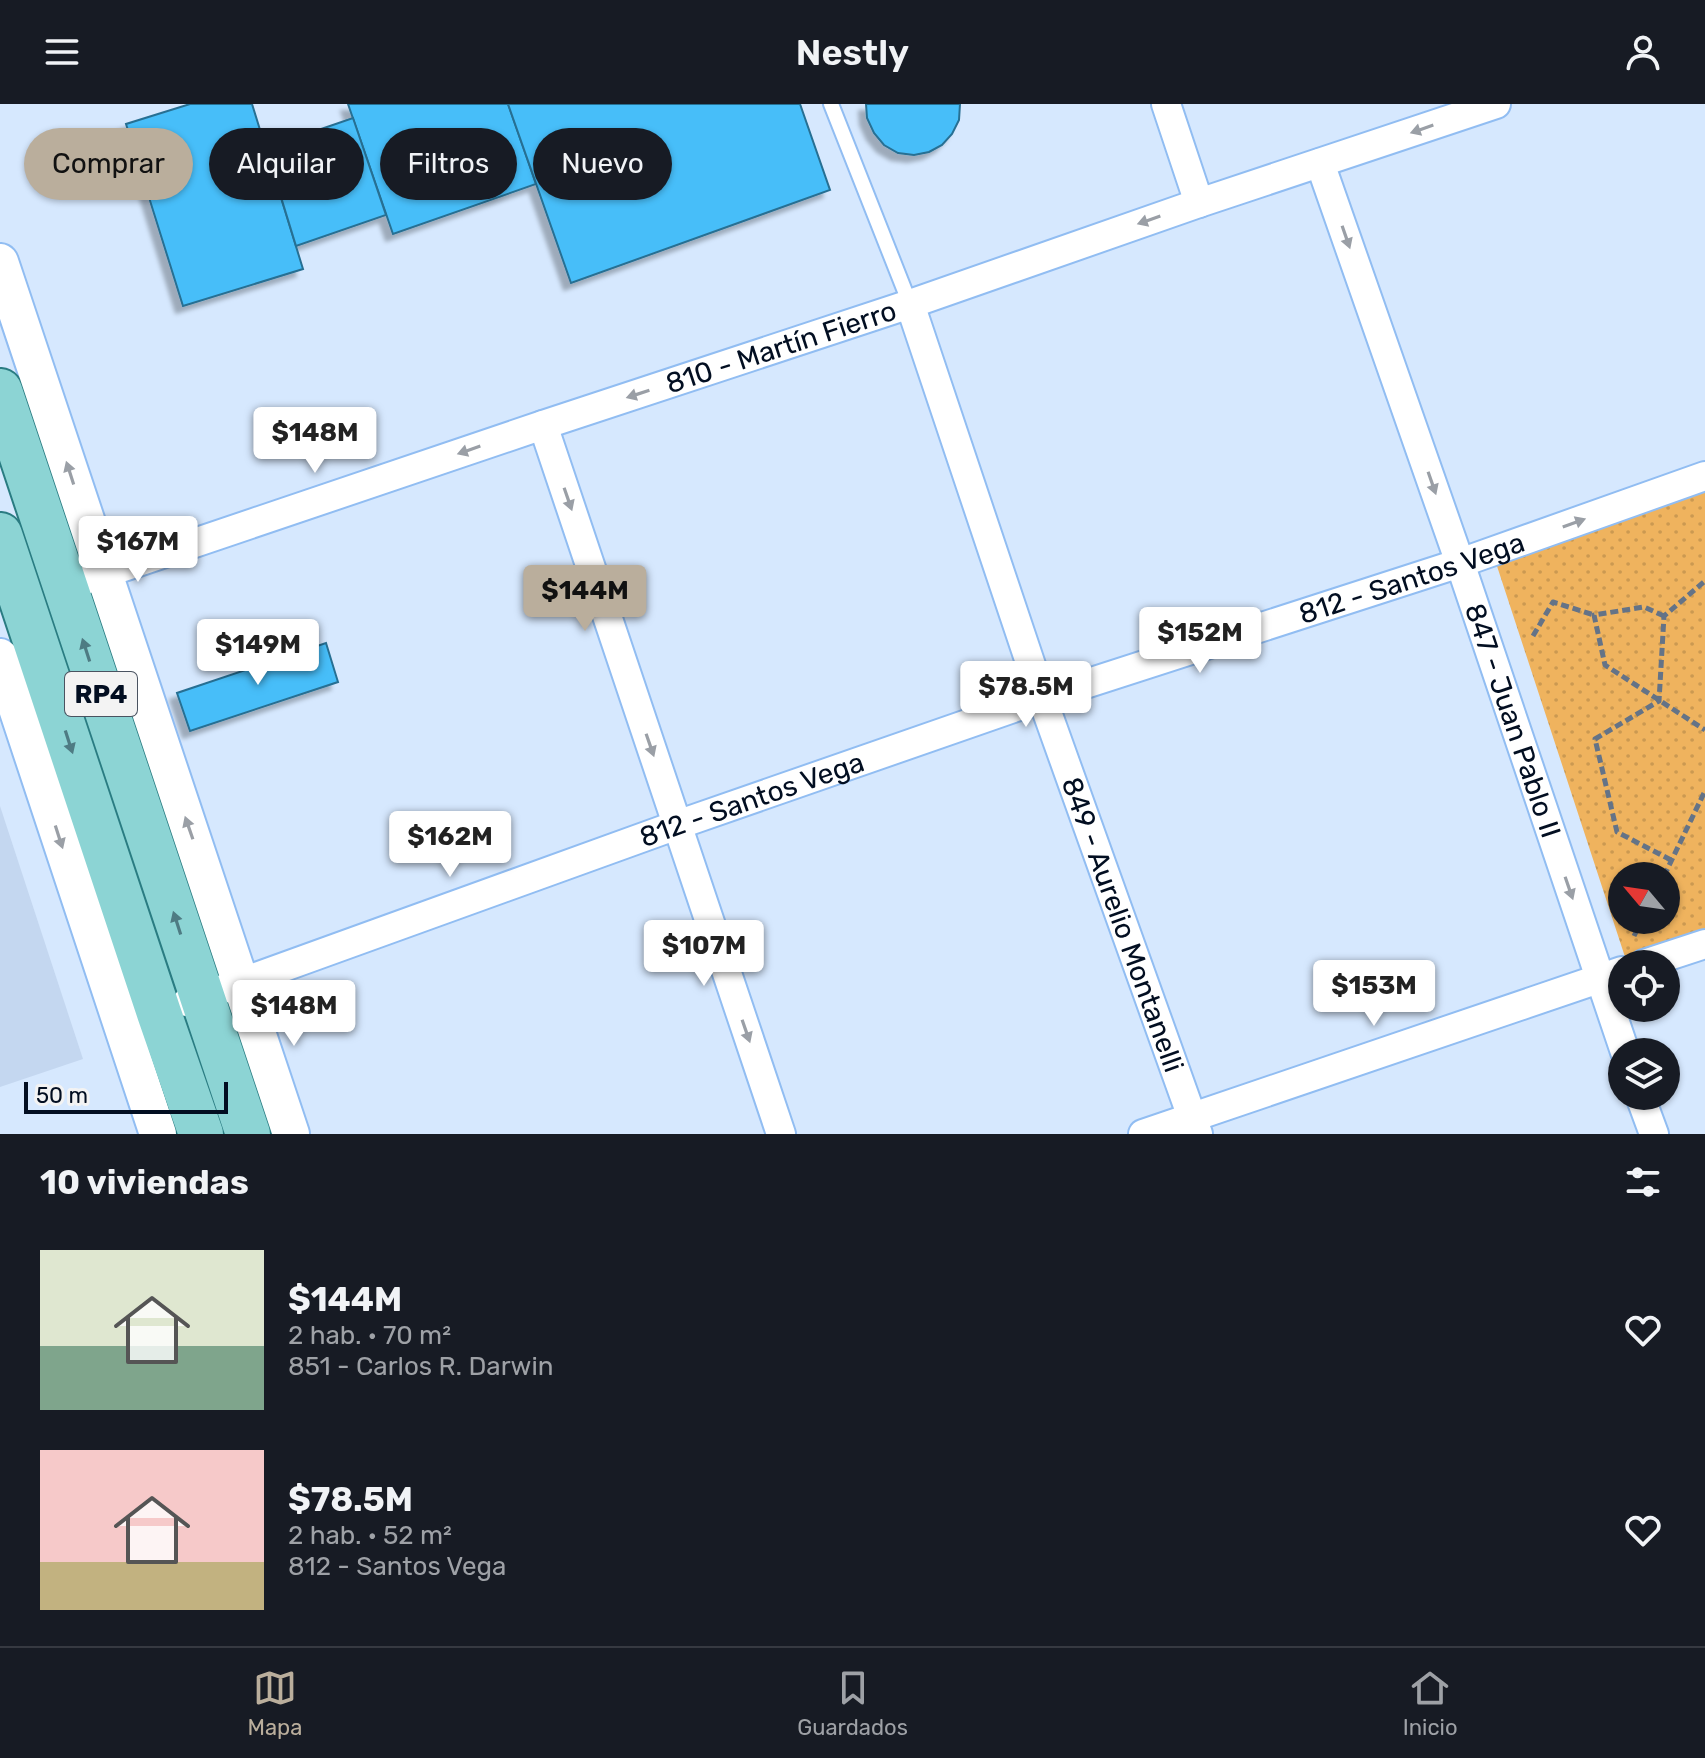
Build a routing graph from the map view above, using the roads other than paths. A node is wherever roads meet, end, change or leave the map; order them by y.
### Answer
1 (831, 104) edge
2 (1166, 104) edge
3 (1496, 104) edge
4 (1320, 163) junction
5 (1199, 203) junction
6 (0, 262) edge
7 (910, 304) junction
8 (0, 391) edge
9 (543, 425) junction
10 (1705, 476) edge
11 (0, 535) edge
12 (1460, 563) junction
13 (84, 580) junction
14 (0, 657) edge
15 (1042, 698) junction
16 (677, 825) junction
17 (1705, 944) edge
18 (1680, 952) edge
19 (1608, 967) edge
20 (1608, 976) edge
21 (221, 989) junction
22 (140, 1020) junction
23 (1645, 1110) edge
24 (1195, 1126) edge
25 (158, 1134) edge
26 (201, 1134) edge
27 (248, 1134) edge
28 (291, 1134) edge
29 (781, 1134) edge
30 (1143, 1134) edge
31 (1654, 1134) edge

1 - 7 lane
2 - 5 street
3 -> 4 street, 810 - Martín Fierro
4 - 5 street, 810 - Martín Fierro
4 -> 12 street, 847 - Juan Pablo II
5 -> 7 street, 810 - Martín Fierro
13 -> 6 street
7 -> 9 street, 810 - Martín Fierro
7 - 15 street, 849 - Aurelio Montanelli
8 - 13 main road, RP4
9 -> 13 street, 810 - Martín Fierro
9 -> 16 street
12 -> 10 street, 812 - Santos Vega
11 -> 22 main road, RP4
12 - 15 street, 812 - Santos Vega
12 -> 19 street, 847 - Juan Pablo II
21 -> 13 main road, RP4
14 -> 22 street
15 - 16 street, 812 - Santos Vega
15 - 24 street, 849 - Aurelio Montanelli
16 - 21 street, 812 - Santos Vega
16 -> 29 street
17 - 18 street
20 - 24 street
21 - 22 street, 812 - Santos Vega
21 - 27 main road, RP4
21 - 28 street
22 - 25 street
22 - 26 main road, RP4
23 - 31 street
24 - 30 street

